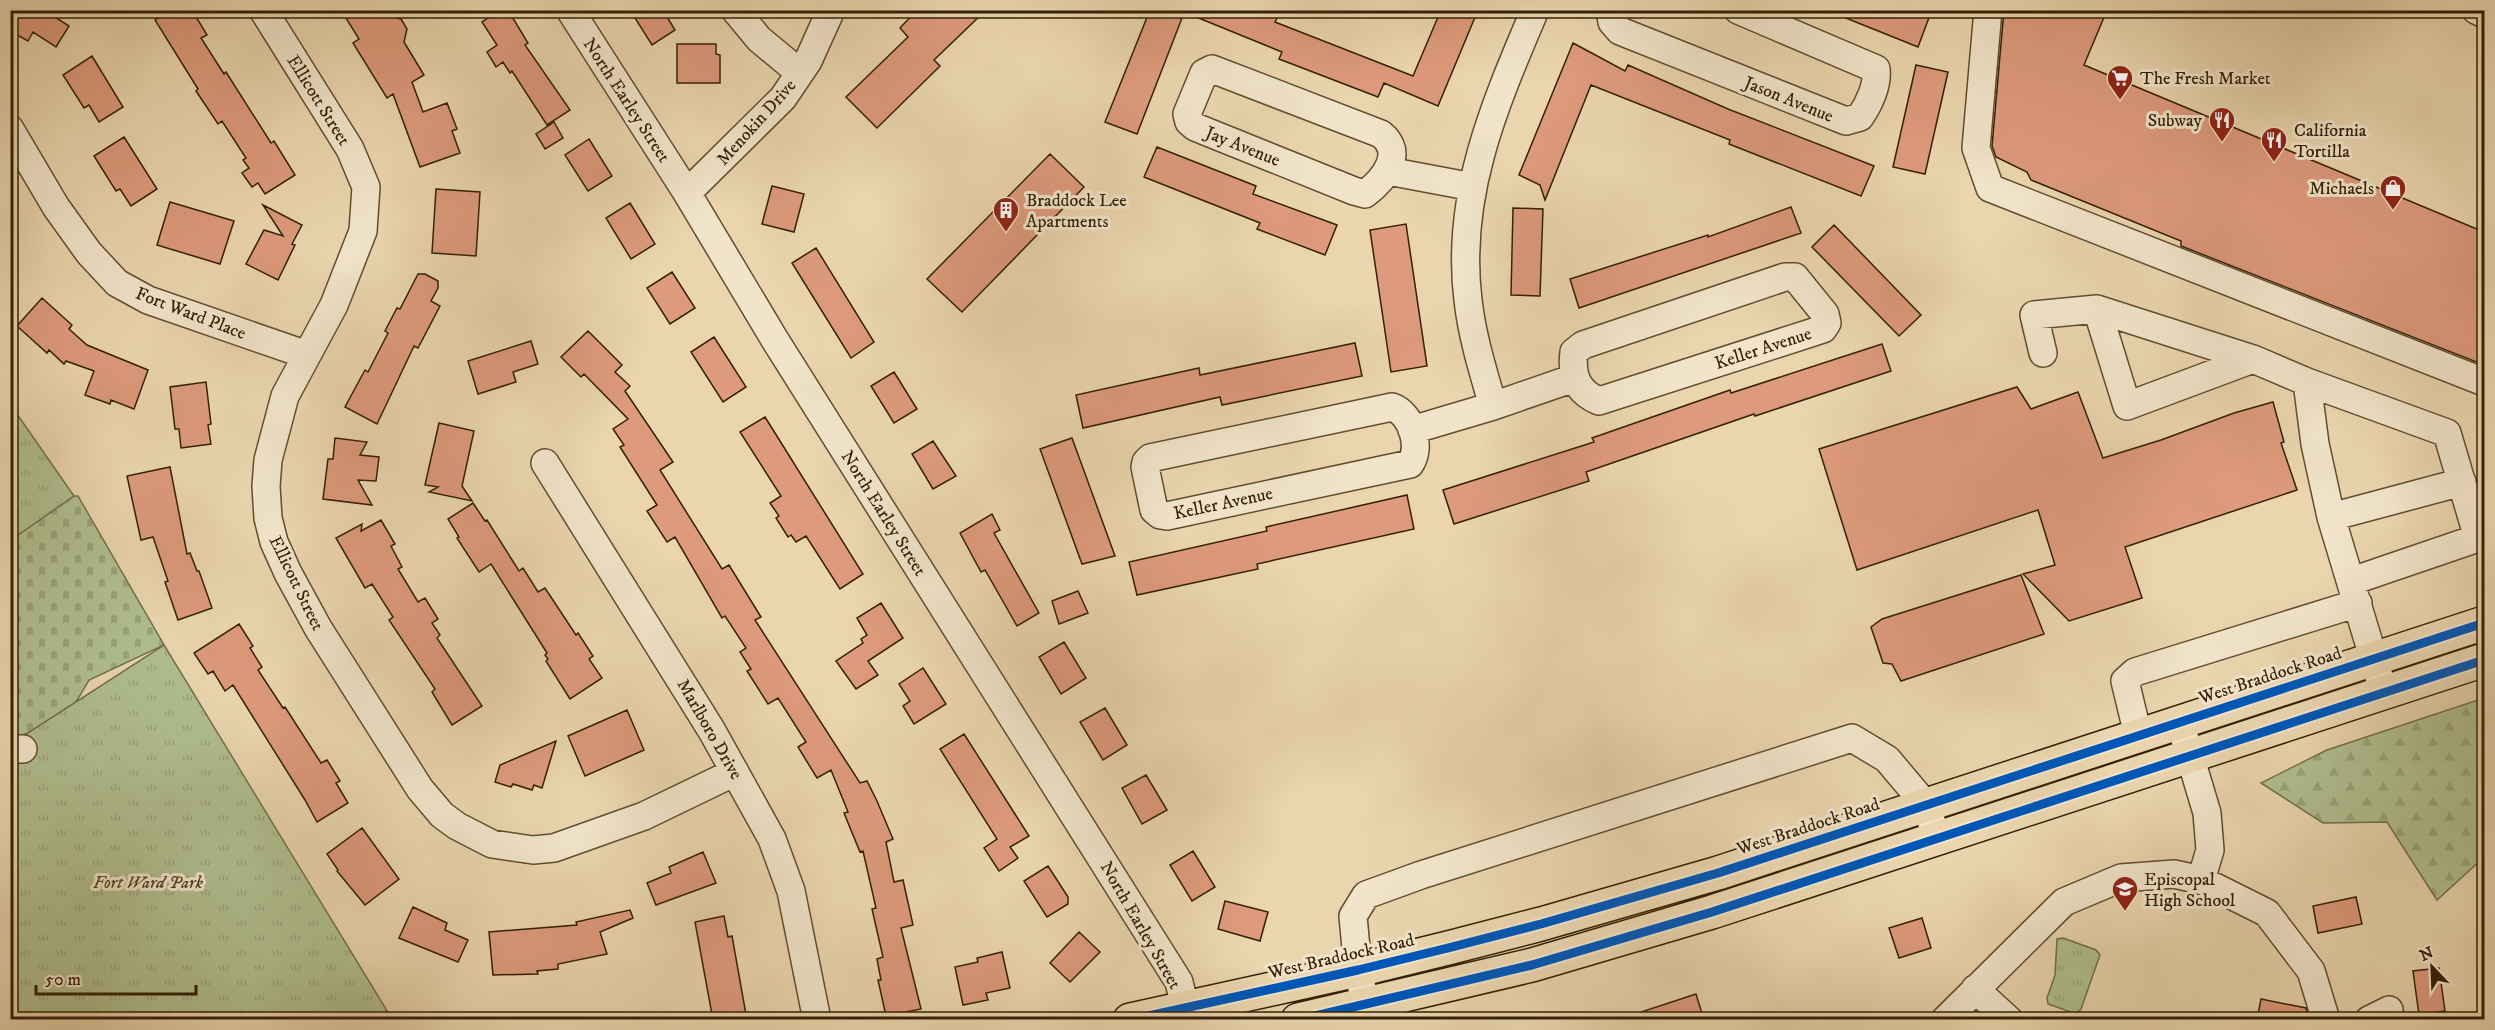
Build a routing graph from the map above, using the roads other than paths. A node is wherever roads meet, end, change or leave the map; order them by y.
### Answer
1 (263, 10) edge
2 (570, 10) edge
3 (735, 10) edge
4 (831, 10) edge
5 (1535, 10) edge
6 (1610, 10) edge
7 (1738, 10) edge
8 (1988, 10) edge
9 (2476, 10) edge
10 (2484, 14) edge
11 (800, 73) junction
12 (10, 129) edge
13 (1388, 171) junction
14 (1473, 188) junction
15 (687, 194) junction
16 (2097, 309) junction
17 (2043, 353) dead end
18 (308, 355) junction
19 (2253, 359) junction
20 (1574, 378) junction
21 (2307, 382) junction
22 (2484, 382) edge
23 (1493, 406) junction
24 (1412, 430) junction
25 (545, 463) dead end
26 (2462, 482) junction
27 (2331, 517) junction
28 (2355, 592) junction
29 (2484, 623) edge
30 (2375, 659) junction
31 (2484, 660) edge
32 (2384, 693) junction
33 (2181, 721) junction
34 (2138, 735) junction
35 (2190, 756) junction
36 (735, 772) junction
37 (1924, 804) junction
38 (1937, 837) junction
39 (2201, 880) junction
40 (1358, 970) junction
41 (1975, 989) junction
42 (1368, 1012) edge
43 (1186, 1014) edge
44 (817, 1020) edge
45 (1130, 1020) edge
46 (1298, 1020) edge
47 (1945, 1020) edge
48 (2009, 1020) edge
49 (2326, 1020) edge

1 - 18 street, Ellicott Street
2 - 15 street, North Earley Street
3 - 11 street
4 - 11 street, Menokin Drive
5 - 14 street
6 - 7 street, Jason Avenue
8 - 22 street
9 - 10 street
11 - 15 street, Menokin Drive
12 - 18 street, Fort Ward Place
13 - 13 street, Jay Avenue
13 - 14 street
14 - 23 street
15 - 43 street, North Earley Street
16 - 17 street
16 - 19 street
16 - 19 street
18 - 36 street, Ellicott Street
19 - 21 street
20 - 20 street, Keller Avenue
20 - 23 street
21 - 26 street
21 - 27 street
23 - 24 street
24 - 24 street, Keller Avenue
25 - 36 street, Marlboro Drive
26 - 27 street
26 - 28 street
27 - 28 street
28 - 30 street
28 - 34 street
29 - 30 main road, West Braddock Road
30 - 32 street
30 - 33 main road, West Braddock Road
31 - 32 main road
32 - 35 main road
33 - 34 main road, West Braddock Road
33 - 35 street
34 - 37 main road, West Braddock Road
35 - 38 main road
35 - 39 street
36 - 44 street, Marlboro Drive
37 - 38 street
37 - 40 main road, West Braddock Road
37 - 40 street
38 - 42 main road
39 - 41 street
39 - 49 street
40 - 42 street
40 - 43 main road, West Braddock Road
41 - 47 street
41 - 48 street
42 - 46 main road
43 - 45 main road, West Braddock Road

